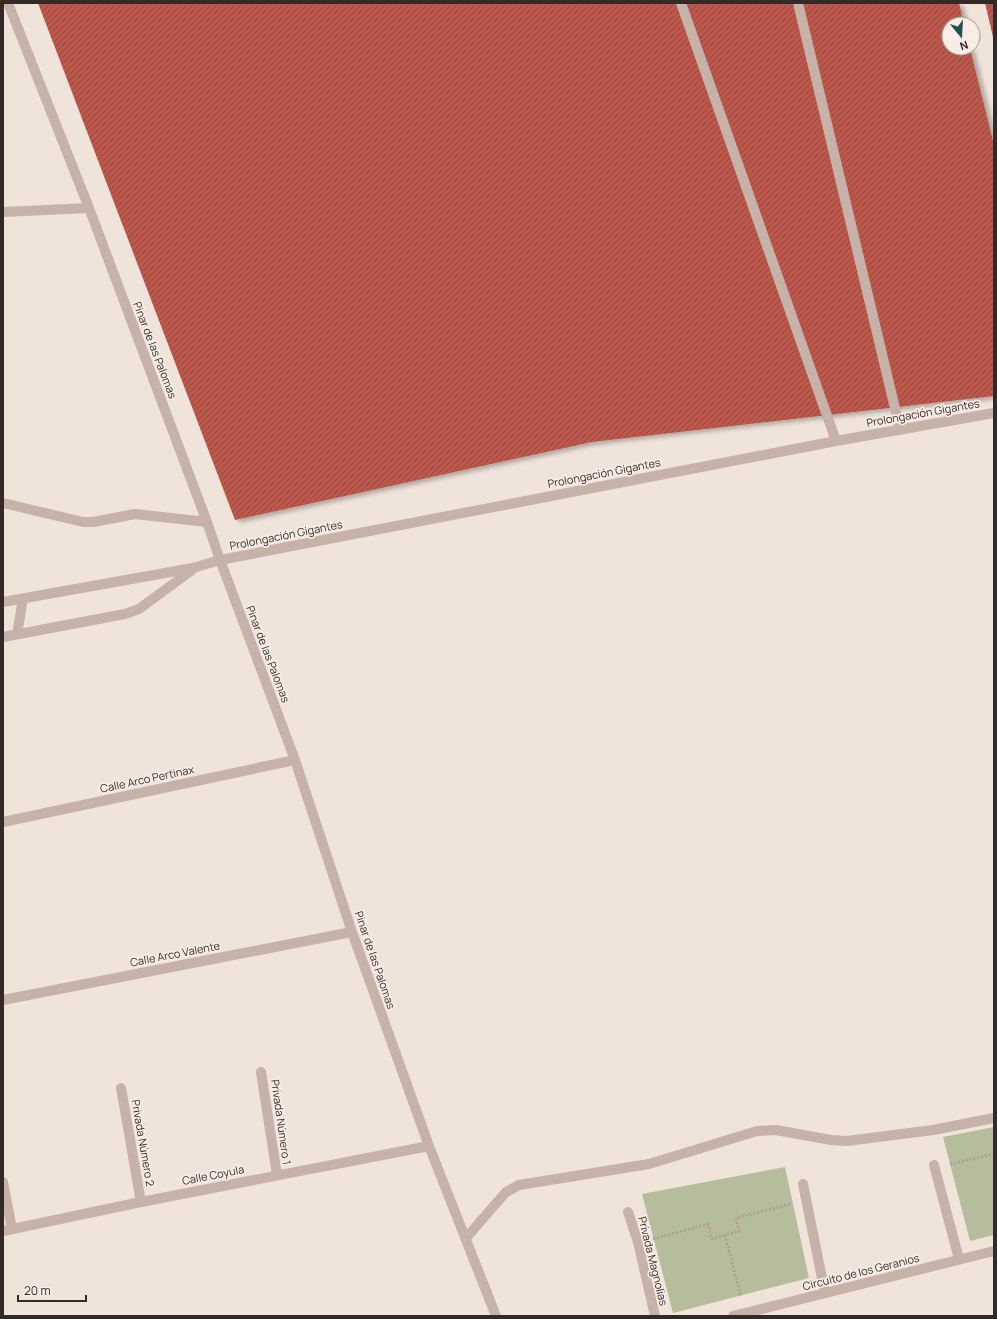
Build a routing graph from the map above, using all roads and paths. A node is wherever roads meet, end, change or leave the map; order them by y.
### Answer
1 (8, 3) edge
2 (680, 3) edge
3 (798, 3) edge
4 (89, 208) junction
5 (3, 212) edge
6 (994, 413) edge
7 (900, 430) junction
8 (836, 441) junction
9 (3, 503) edge
10 (207, 522) junction
11 (220, 560) junction
12 (194, 568) junction
13 (22, 599) junction
14 (3, 602) edge
15 (16, 634) junction
16 (3, 637) edge
17 (295, 760) junction
18 (3, 822) edge
19 (352, 932) junction
20 (3, 1000) edge
21 (261, 1072) dead end
22 (121, 1088) dead end
23 (994, 1118) edge
24 (429, 1146) junction
25 (994, 1154) edge
26 (934, 1166) joint
27 (277, 1175) junction
28 (3, 1182) edge
29 (803, 1184) dead end
30 (806, 1200) junction
31 (141, 1202) junction
32 (628, 1212) dead end
33 (8, 1230) edge
34 (725, 1235) junction
35 (466, 1238) junction
36 (638, 1242) junction
37 (994, 1250) edge
38 (959, 1259) junction
39 (825, 1293) junction
40 (744, 1313) junction
41 (496, 1316) edge
42 (655, 1316) edge
43 (733, 1316) edge

1 - 4 street, Pinar de las Palomas
2 - 8 street
3 - 7 street
4 - 5 street
4 - 10 street, Pinar de las Palomas
6 - 7 street, Prolongación Gigantes
7 - 8 street, Prolongación Gigantes
8 - 11 street, Prolongación Gigantes
9 - 10 street
10 - 11 street, Pinar de las Palomas
11 - 12 street, Prolongación Gigantes
11 - 17 street, Pinar de las Palomas
12 - 13 street
12 - 15 street
13 - 14 street
13 - 15 street
15 - 16 street
17 - 18 street, Calle Arco Pertinax
17 - 19 street, Pinar de las Palomas
19 - 20 street, Calle Arco Valente
19 - 24 street, Pinar de las Palomas
21 - 27 street, Privada Número 1
22 - 31 street, Privada Número 2
23 - 35 street
24 - 27 street, Calle Coyula
24 - 35 street, Pinar de las Palomas
25 - 26 path
26 - 38 street
27 - 31 street, Calle Coyula
28 - 33 street
29 - 30 street
30 - 34 path
30 - 39 street
31 - 33 street, Calle Coyula
32 - 36 street, Privada Magnolias
34 - 36 path
34 - 40 path
35 - 41 street, Pinar de las Palomas
36 - 42 street, Privada Magnolias
37 - 38 street, Circuito de los Geranios
38 - 39 street, Circuito de los Geranios
39 - 40 street, Circuito de los Geranios
40 - 43 street, Circuito de los Geranios

